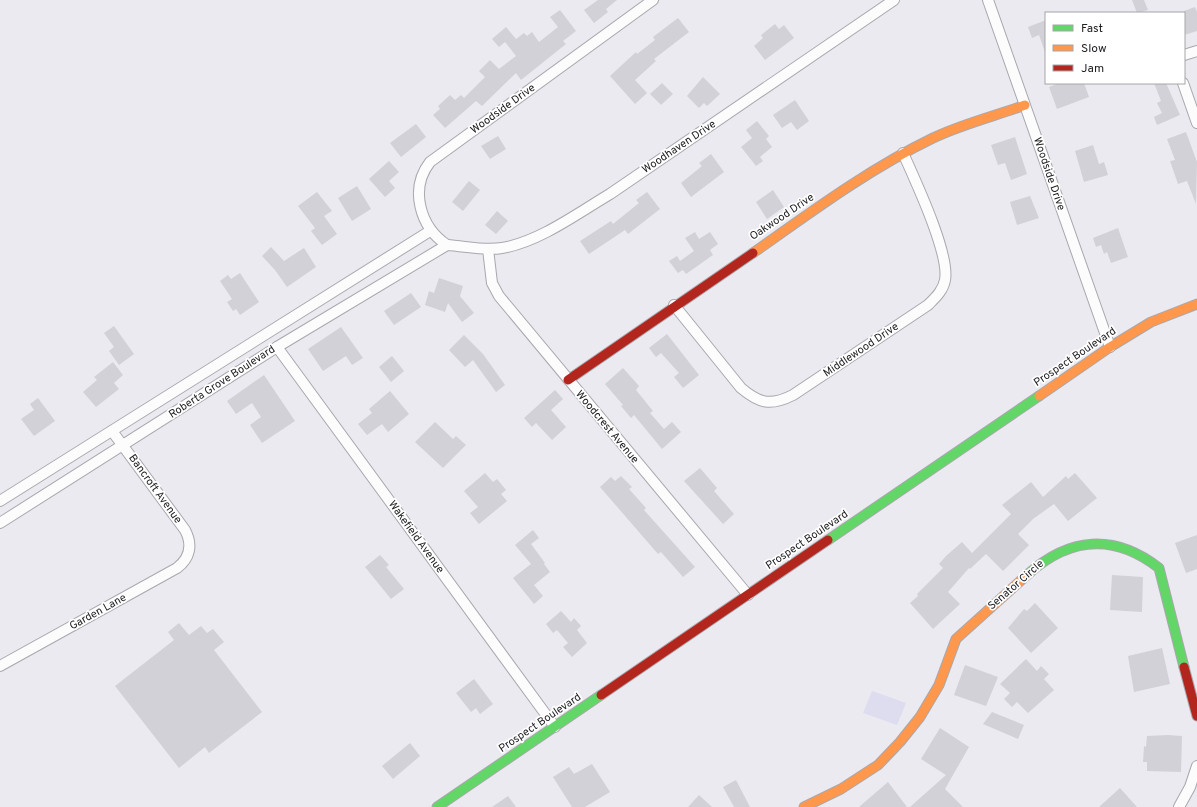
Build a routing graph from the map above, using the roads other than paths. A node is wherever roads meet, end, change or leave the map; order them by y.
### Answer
1 (653, 0) edge
2 (894, 0) edge
3 (988, 0) edge
4 (1197, 51) edge
5 (1185, 55) edge
6 (1183, 84) edge
7 (1025, 105) junction
8 (1197, 123) edge
9 (903, 153) junction
10 (430, 231) junction
11 (447, 245) junction
12 (488, 249) junction
13 (1197, 304) edge
14 (674, 305) junction
15 (277, 347) junction
16 (1110, 347) junction
17 (568, 380) junction
18 (112, 431) junction
19 (123, 445) junction
20 (0, 501) edge
21 (0, 523) edge
22 (189, 550) joint
23 (748, 595) junction
24 (0, 666) edge
25 (1192, 677) edge
26 (1197, 716) edge
27 (555, 727) junction
28 (1197, 766) edge
29 (437, 807) edge
30 (804, 807) edge
31 (1179, 807) edge

1 - 10 street, Woodside Drive
2 - 12 street, Woodhaven Drive
3 - 7 street, Woodside Drive
4 - 5 street
6 - 8 street
7 - 9 street, Oakwood Drive
7 - 16 street, Woodside Drive
9 - 14 street, Oakwood Drive
9 - 14 street, Middlewood Drive
10 - 11 street, Woodside Drive
10 - 18 street, Roberta Grove Boulevard
11 - 12 street, Woodhaven Drive
11 - 15 street, Roberta Grove Boulevard
12 - 17 street, Woodcrest Avenue
13 - 16 street, Prospect Boulevard
14 - 17 street, Oakwood Drive
15 - 19 street, Roberta Grove Boulevard
15 - 27 street, Wakefield Avenue
16 - 23 street, Prospect Boulevard
17 - 23 street, Woodcrest Avenue
18 - 19 street, Bancroft Avenue
18 - 20 street, Roberta Grove Boulevard
19 - 21 street, Roberta Grove Boulevard
19 - 22 street, Bancroft Avenue
22 - 24 street, Garden Lane
23 - 27 street, Prospect Boulevard
25 - 26 street, Senator Circle
25 - 30 street, Senator Circle
27 - 29 street, Prospect Boulevard
28 - 31 street

